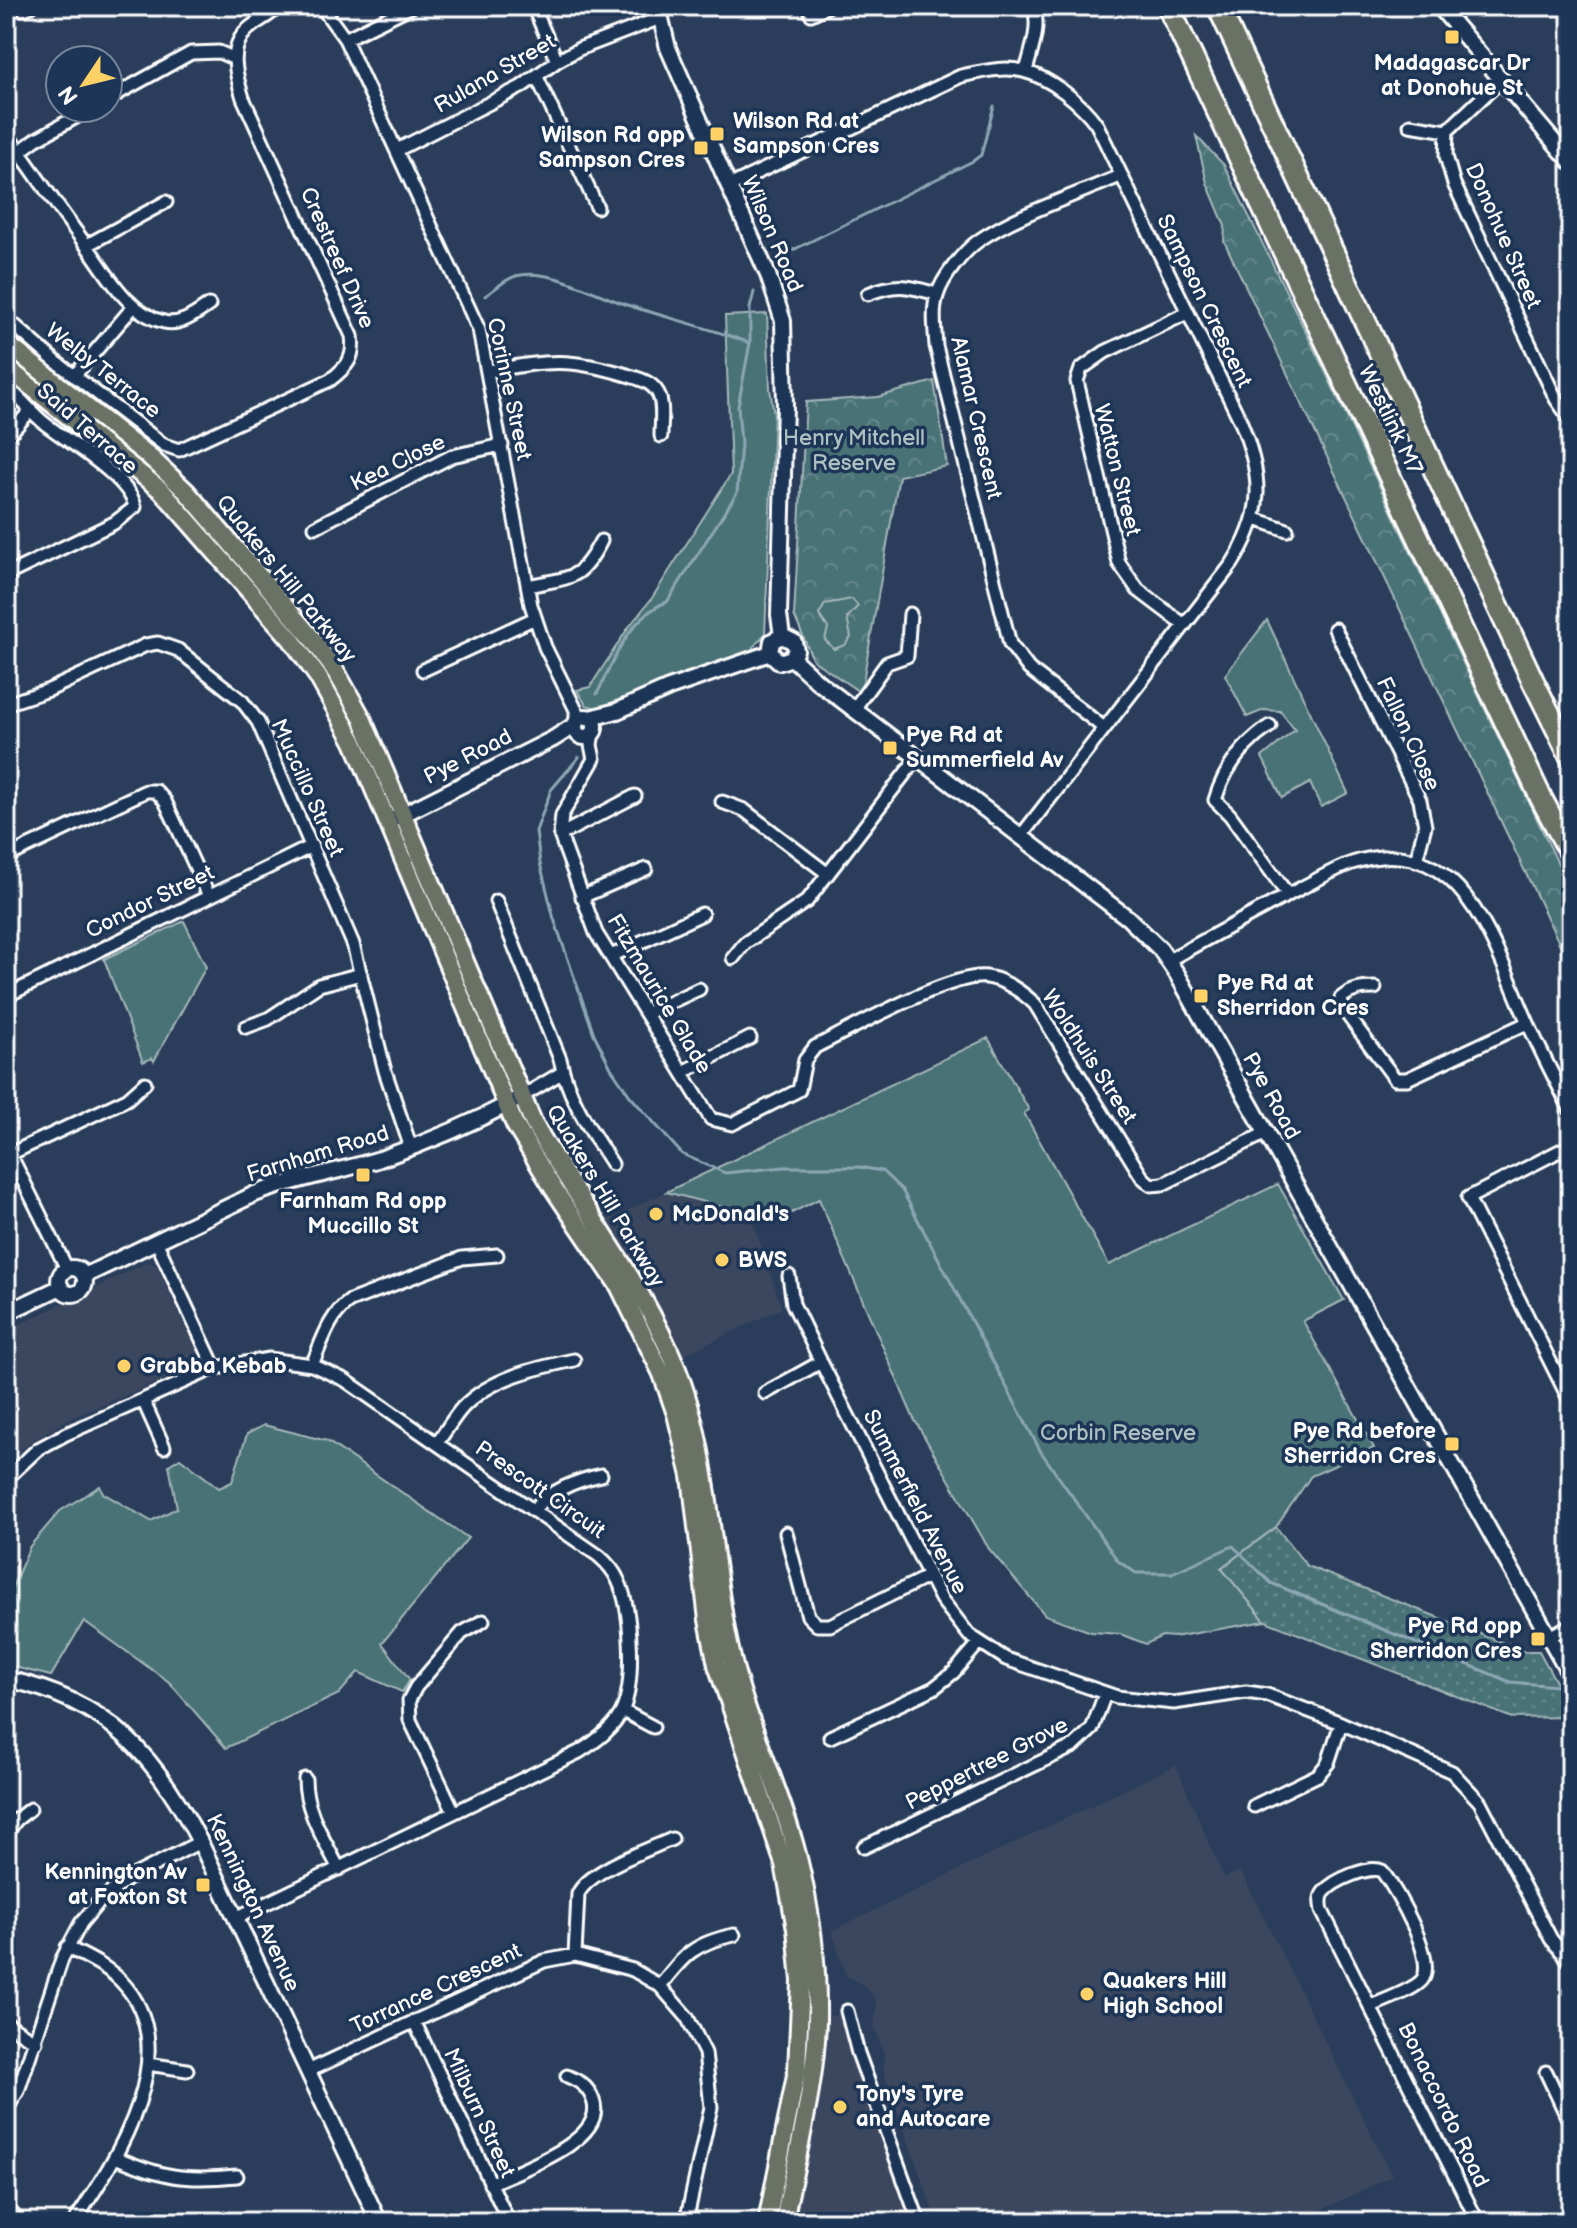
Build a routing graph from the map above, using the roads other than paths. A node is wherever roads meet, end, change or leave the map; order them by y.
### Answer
1 (279, 6) edge
2 (321, 6) edge
3 (412, 6) edge
4 (533, 6) edge
5 (828, 6) edge
6 (1034, 6) edge
7 (1168, 6) edge
8 (1218, 6) edge
9 (1439, 6) edge
10 (659, 12) edge
11 (811, 14) dead end
12 (345, 39) junction
13 (235, 59) junction
14 (557, 61) junction
15 (1026, 71) junction
16 (537, 77) junction
17 (1501, 80) junction
18 (124, 90) edge
19 (64, 124) edge
20 (1410, 125) dead end
21 (1447, 131) junction
22 (6, 133) edge
23 (397, 150) junction
24 (19, 152) junction
25 (1571, 162) edge
26 (1120, 176) junction
27 (729, 186) junction
28 (166, 202) dead end
29 (597, 207) dead end
30 (87, 245) junction
31 (868, 294) dead end
32 (937, 294) junction
33 (209, 305) dead end
34 (134, 306) junction
35 (1187, 313) junction
36 (6, 318) edge
37 (6, 343) edge
38 (6, 367) edge
39 (488, 371) junction
40 (74, 376) junction
41 (6, 387) edge
42 (31, 410) junction
43 (1571, 420) edge
44 (6, 434) edge
45 (661, 436) dead end
46 (502, 445) junction
47 (179, 450) joint
48 (1255, 519) junction
49 (315, 527) dead end
50 (1287, 530) dead end
51 (601, 541) dead end
52 (6, 575) edge
53 (528, 586) junction
54 (910, 614) dead end
55 (535, 618) junction
56 (1183, 624) junction
57 (1335, 629) dead end
58 (782, 636) junction
59 (770, 653) junction
60 (792, 658) junction
61 (423, 670) dead end
62 (6, 704) edge
63 (854, 709) junction
64 (1270, 726) dead end
65 (585, 727) junction
66 (1104, 728) junction
67 (1571, 757) edge
68 (917, 758) junction
69 (635, 796) dead end
70 (722, 802) dead end
71 (396, 818) junction
72 (560, 835) junction
73 (1021, 836) junction
74 (312, 846) junction
75 (1571, 854) edge
76 (6, 857) edge
77 (1416, 861) junction
78 (646, 869) dead end
79 (828, 874) junction
80 (1288, 895) junction
81 (209, 896) junction
82 (582, 897) junction
83 (496, 901) dead end
84 (702, 914) dead end
85 (611, 956) junction
86 (733, 958) dead end
87 (1169, 960) junction
88 (361, 974) junction
89 (1375, 988) dead end
90 (699, 989) dead end
91 (6, 996) edge
92 (647, 1013) junction
93 (1527, 1023) junction
94 (246, 1027) dead end
95 (750, 1038) dead end
96 (805, 1060) joint
97 (683, 1072) junction
98 (564, 1076) junction
99 (145, 1083) dead end
100 (521, 1097) junction
101 (505, 1105) junction
102 (1571, 1111) edge
103 (1266, 1133) junction
104 (1571, 1145) edge
105 (411, 1148) junction
106 (8, 1150) edge
107 (612, 1164) dead end
108 (156, 1241) junction
109 (497, 1255) dead end
110 (67, 1269) junction
111 (84, 1276) junction
112 (789, 1276) dead end
113 (61, 1287) junction
114 (6, 1313) edge
115 (574, 1360) dead end
116 (821, 1362) junction
117 (312, 1365) junction
118 (215, 1368) junction
119 (765, 1393) dead end
120 (143, 1400) junction
121 (1571, 1403) edge
122 (437, 1443) junction
123 (164, 1447) dead end
124 (601, 1475) dead end
125 (6, 1479) edge
126 (533, 1510) junction
127 (786, 1533) dead end
128 (929, 1576) junction
129 (483, 1621) dead end
130 (1571, 1625) edge
131 (1549, 1637) junction
132 (979, 1643) junction
133 (1571, 1676) edge
134 (6, 1679) edge
135 (1105, 1694) junction
136 (623, 1711) junction
137 (1341, 1723) junction
138 (653, 1727) dead end
139 (830, 1737) dead end
140 (305, 1779) dead end
141 (1254, 1806) dead end
142 (30, 1809) dead end
143 (454, 1812) junction
144 (6, 1834) edge
145 (672, 1839) dead end
146 (200, 1842) junction
147 (864, 1847) dead end
148 (339, 1869) junction
149 (236, 1918) junction
150 (734, 1935) dead end
151 (67, 1947) junction
152 (575, 1955) junction
153 (1571, 1963) edge
154 (660, 1986) junction
155 (1372, 2006) junction
156 (847, 2011) dead end
157 (414, 2021) junction
158 (6, 2023) edge
159 (36, 2042) junction
160 (148, 2064) junction
161 (187, 2070) dead end
162 (308, 2071) junction
163 (1546, 2072) dead end
164 (567, 2076) dead end
165 (6, 2110) edge
166 (1571, 2125) edge
167 (115, 2157) junction
168 (237, 2176) dead end
169 (490, 2184) junction
170 (6, 2207) edge
171 (20, 2222) edge
172 (74, 2222) edge
173 (379, 2222) edge
174 (509, 2222) edge
175 (686, 2222) edge
176 (767, 2222) edge
177 (784, 2222) edge
178 (919, 2222) edge
179 (1478, 2222) edge

1 - 13 street
2 - 12 street, Corinne Street
3 - 12 street
4 - 14 street
5 - 11 street
6 - 15 street
7 - 75 highway, Westlink M7
8 - 67 highway, Westlink M7
9 - 17 street
10 - 14 street, Rulana Street
10 - 27 street, Wilson Road
12 - 23 street, Corinne Street
13 - 18 street
13 - 47 street, Crestreef Drive
14 - 16 street, Rulana Street
15 - 26 street, Sampson Crescent
15 - 27 street
16 - 23 street, Rulana Street
16 - 29 street
17 - 21 street
17 - 25 street
19 - 24 street
20 - 21 street
21 - 43 street, Donohue Street
22 - 24 street
23 - 39 street, Corinne Street
24 - 30 street
26 - 32 street
26 - 35 street, Sampson Crescent
27 - 58 street, Wilson Road
28 - 30 street
30 - 34 street
31 - 32 street
32 - 66 street, Alamar Crescent
33 - 34 street
34 - 40 street
35 - 48 street, Sampson Crescent
35 - 56 street, Watton Street
36 - 40 street, Welby Terrace
37 - 71 main road, Quakers Hill Parkway
38 - 71 main road, Quakers Hill Parkway
39 - 45 street
39 - 46 street, Corinne Street
40 - 47 street, Welby Terrace
41 - 42 street, Said Terrace
42 - 44 street
42 - 52 street, Said Terrace
46 - 49 street, Kea Close
46 - 53 street, Corinne Street
48 - 50 street
48 - 56 street, Sampson Crescent
51 - 53 street
53 - 55 street, Corinne Street
54 - 63 street
55 - 61 street
55 - 65 street, Corinne Street
56 - 66 street, Sampson Crescent
57 - 77 street, Fallon Close
58 - 59 street
58 - 60 street
59 - 60 street
59 - 65 street, Pye Road
60 - 63 street, Pye Road
62 - 74 street, Muccillo Street
63 - 68 street, Pye Road
64 - 80 street
65 - 71 street, Pye Road
65 - 72 street
66 - 73 street, Sampson Crescent
68 - 73 street, Pye Road
68 - 79 street
69 - 72 street
70 - 79 street
71 - 100 main road, Quakers Hill Parkway
71 - 101 main road, Quakers Hill Parkway
72 - 82 street, Fitzmaurice Glade
73 - 87 street, Pye Road
74 - 81 street, Condor Street
74 - 88 street, Muccillo Street
76 - 81 street
77 - 80 street
77 - 93 street
78 - 82 street
79 - 86 street
80 - 87 street
81 - 91 street, Condor Street
82 - 85 street, Fitzmaurice Glade
83 - 98 street
84 - 85 street
85 - 92 street, Fitzmaurice Glade
87 - 103 street, Pye Road
88 - 94 street
88 - 105 street, Muccillo Street
89 - 93 street
90 - 92 street
92 - 97 street, Fitzmaurice Glade
93 - 102 street
95 - 97 street
96 - 97 street, Fitzmaurice Glade
96 - 103 street, Woldhuis Street
98 - 100 street, Farnham Road
98 - 107 street
99 - 106 street
100 - 101 street, Farnham Road
100 - 177 main road, Quakers Hill Parkway
101 - 105 street, Farnham Road
101 - 176 main road, Quakers Hill Parkway
103 - 131 street, Pye Road
104 - 121 street
105 - 108 street, Farnham Road
106 - 110 street
108 - 111 street, Farnham Road
108 - 118 street
109 - 117 street
110 - 111 street
110 - 113 street
111 - 113 street
112 - 116 street, Summerfield Avenue
113 - 114 street
115 - 122 street
116 - 119 street
116 - 128 street, Summerfield Avenue
117 - 118 street, Prescott Circuit
117 - 122 street, Prescott Circuit
118 - 120 street, Prescott Circuit
120 - 123 street
120 - 125 street, Prescott Circuit
122 - 126 street, Prescott Circuit
124 - 126 street
126 - 136 street, Prescott Circuit
127 - 128 street
128 - 132 street, Summerfield Avenue
129 - 143 street
130 - 131 street
131 - 133 street, Pye Road
132 - 135 street, Summerfield Avenue
132 - 139 street
134 - 146 street, Kennington Avenue
135 - 137 street, Summerfield Avenue
135 - 147 street, Peppertree Grove
136 - 138 street
136 - 143 street
137 - 141 street
137 - 153 street, Summerfield Avenue
140 - 148 street
142 - 144 street
143 - 148 street
145 - 152 street
146 - 149 street, Kennington Avenue
146 - 151 street
148 - 149 street
149 - 162 street, Kennington Avenue
150 - 154 street
151 - 159 street
151 - 160 street
152 - 154 street, Torrance Crescent
152 - 157 street, Torrance Crescent
154 - 175 street, Torrance Crescent
155 - 155 street, Bonaccordo Road
155 - 179 street, Bonaccordo Road
156 - 178 street
157 - 162 street, Torrance Crescent
157 - 169 street, Milburn Street
158 - 159 street
159 - 165 street
160 - 161 street
160 - 167 street
162 - 173 street, Kennington Avenue
163 - 166 street
164 - 169 street
167 - 168 street
167 - 172 street
169 - 174 street, Milburn Street
170 - 171 street

